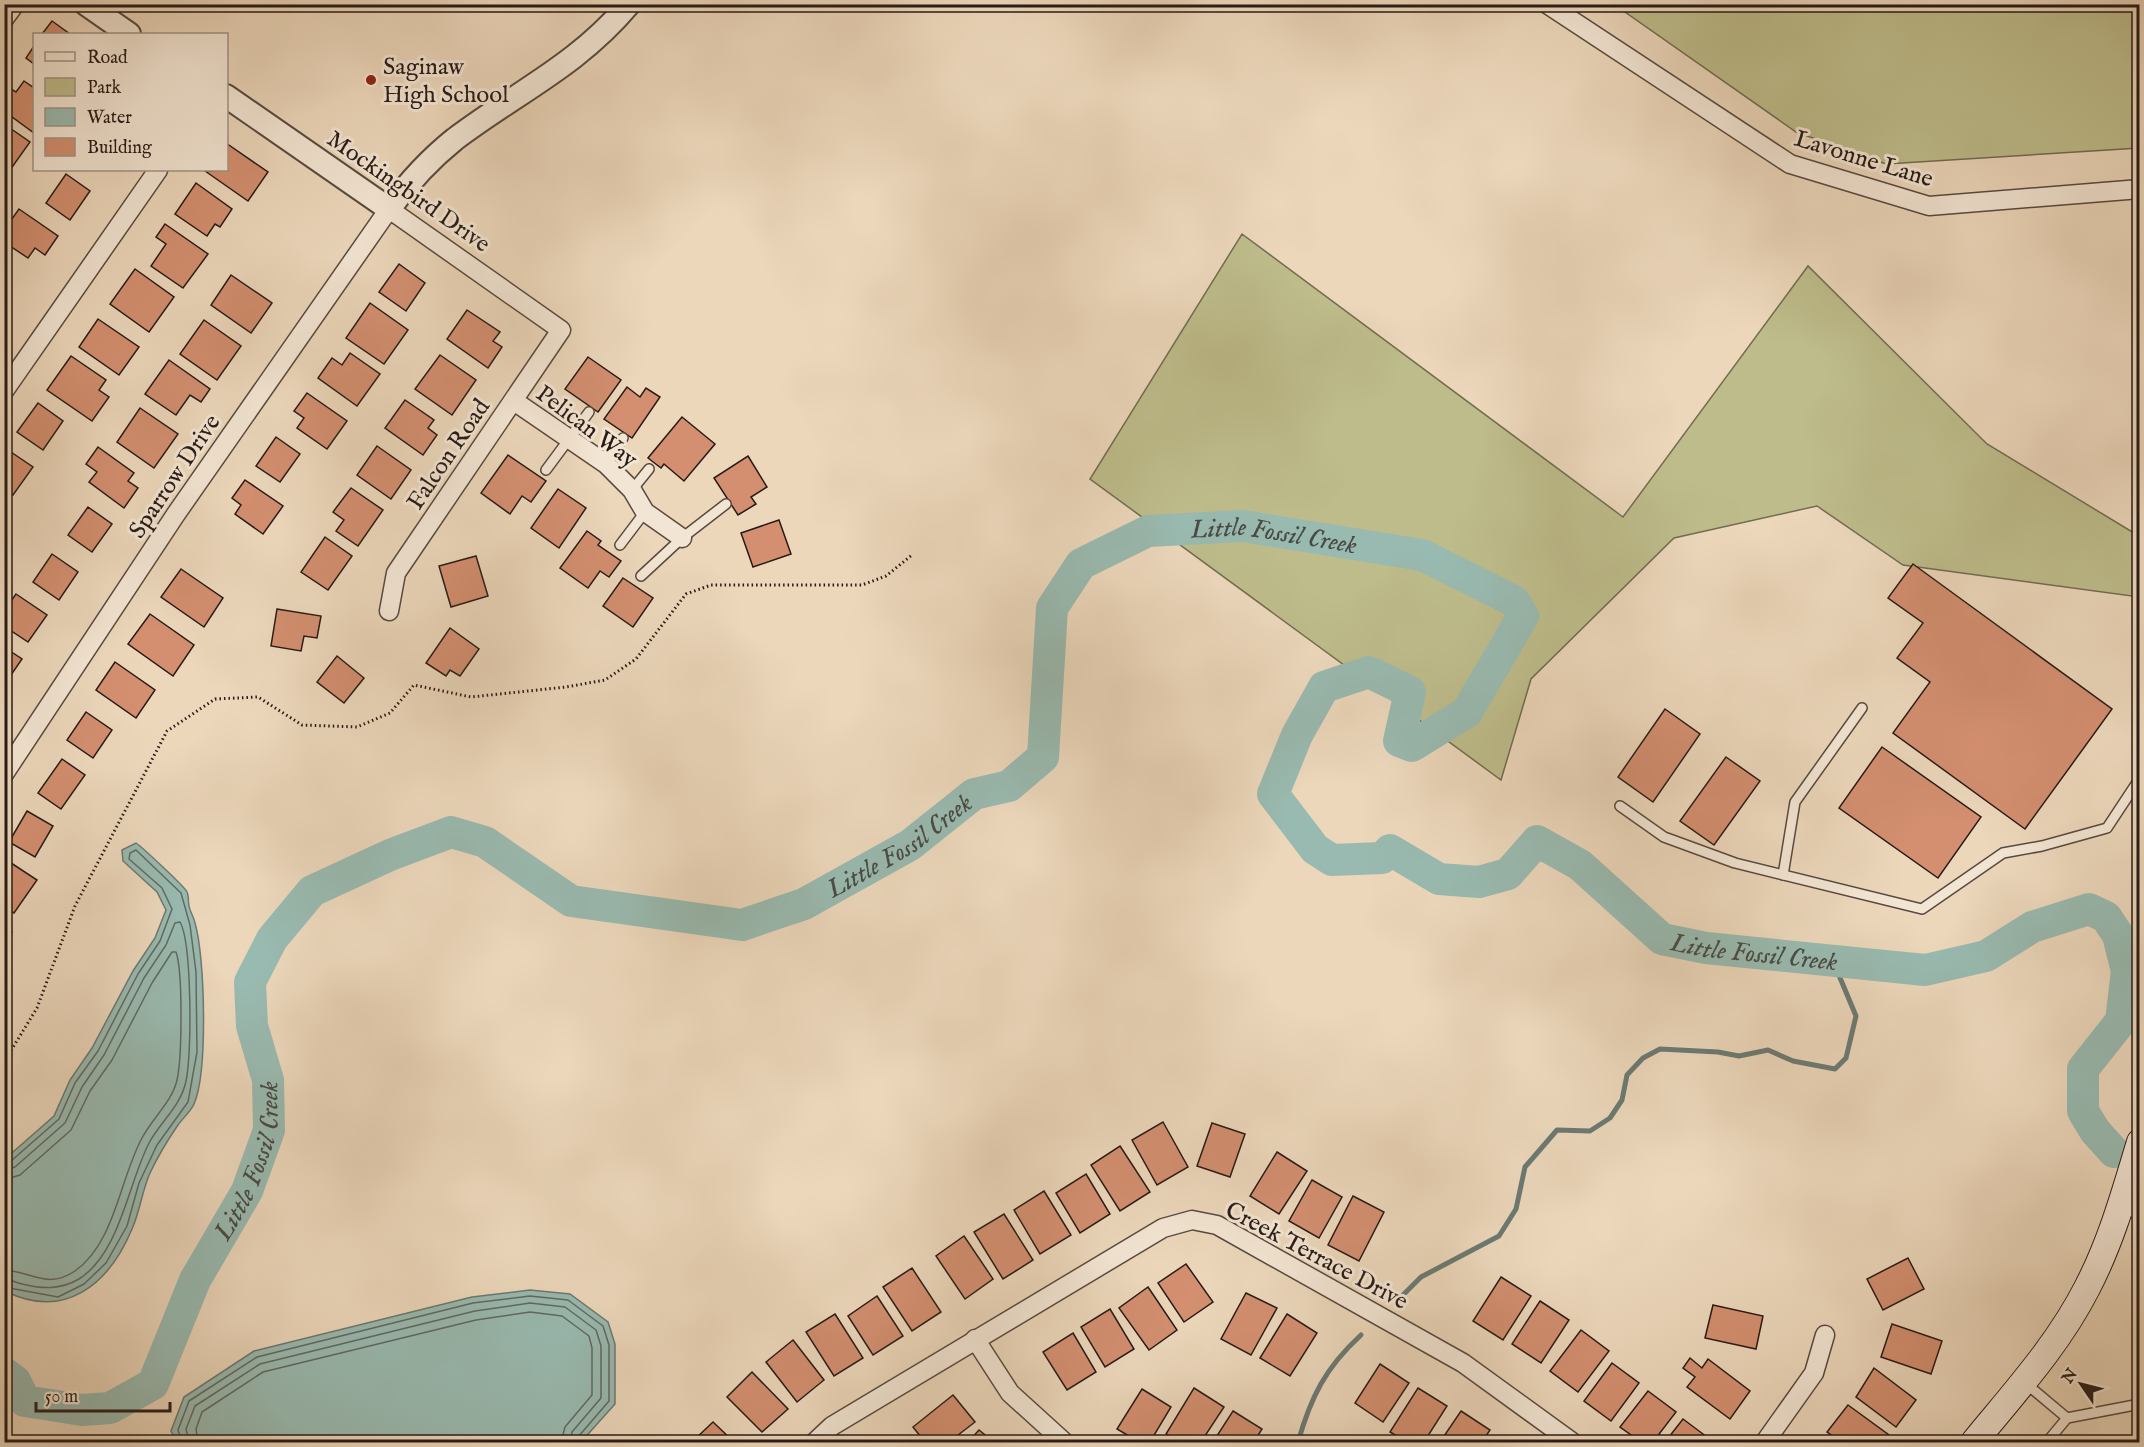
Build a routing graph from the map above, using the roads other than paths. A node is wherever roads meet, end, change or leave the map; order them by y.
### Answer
1 (15, 4) edge
2 (86, 4) edge
3 (629, 4) edge
4 (1547, 4) edge
5 (4, 19) edge
6 (128, 33) edge
7 (228, 97) edge
8 (158, 171) edge
9 (2139, 189) edge
10 (389, 209) junction
11 (561, 330) joint
12 (4, 390) edge
13 (514, 401) junction
14 (589, 412) dead end
15 (570, 438) junction
16 (623, 438) dead end
17 (606, 464) junction
18 (649, 469) dead end
19 (546, 470) dead end
20 (632, 490) junction
21 (726, 504) dead end
22 (645, 512) junction
23 (682, 538) junction
24 (620, 545) dead end
25 (641, 576) dead end
26 (389, 611) dead end
27 (1862, 708) dead end
28 (4, 774) edge
29 (2139, 778) edge
30 (1620, 806) dead end
31 (1783, 874) junction
32 (2139, 1142) edge
33 (2130, 1210) edge
34 (1825, 1335) dead end
35 (975, 1339) junction
36 (2024, 1382) junction
37 (2139, 1404) edge
38 (2067, 1418) junction
39 (815, 1443) edge
40 (1064, 1443) edge
41 (1572, 1443) edge
42 (1765, 1443) edge
43 (1974, 1443) edge
44 (2047, 1443) edge

1 - 5 street
2 - 6 street
3 - 10 street
4 - 9 street, Lavonne Lane
7 - 10 street, Mockingbird Drive
8 - 12 street
10 - 11 street, Mockingbird Drive
10 - 28 street, Sparrow Drive
11 - 13 street, Falcon Road
13 - 15 street, Pelican Way
13 - 26 street, Falcon Road
14 - 15 lane
15 - 17 street, Pelican Way
15 - 19 lane
16 - 17 lane
17 - 20 street, Pelican Way
18 - 20 lane
20 - 22 street, Pelican Way
21 - 23 lane
22 - 23 street, Pelican Way
22 - 24 lane
23 - 25 lane
27 - 31 lane
29 - 31 lane
30 - 31 lane
32 - 33 main road
33 - 36 main road
34 - 42 street
35 - 39 street, Creek Terrace Drive
35 - 40 street
35 - 41 street, Creek Terrace Drive
36 - 38 lane
36 - 43 main road
37 - 38 lane
38 - 44 lane

